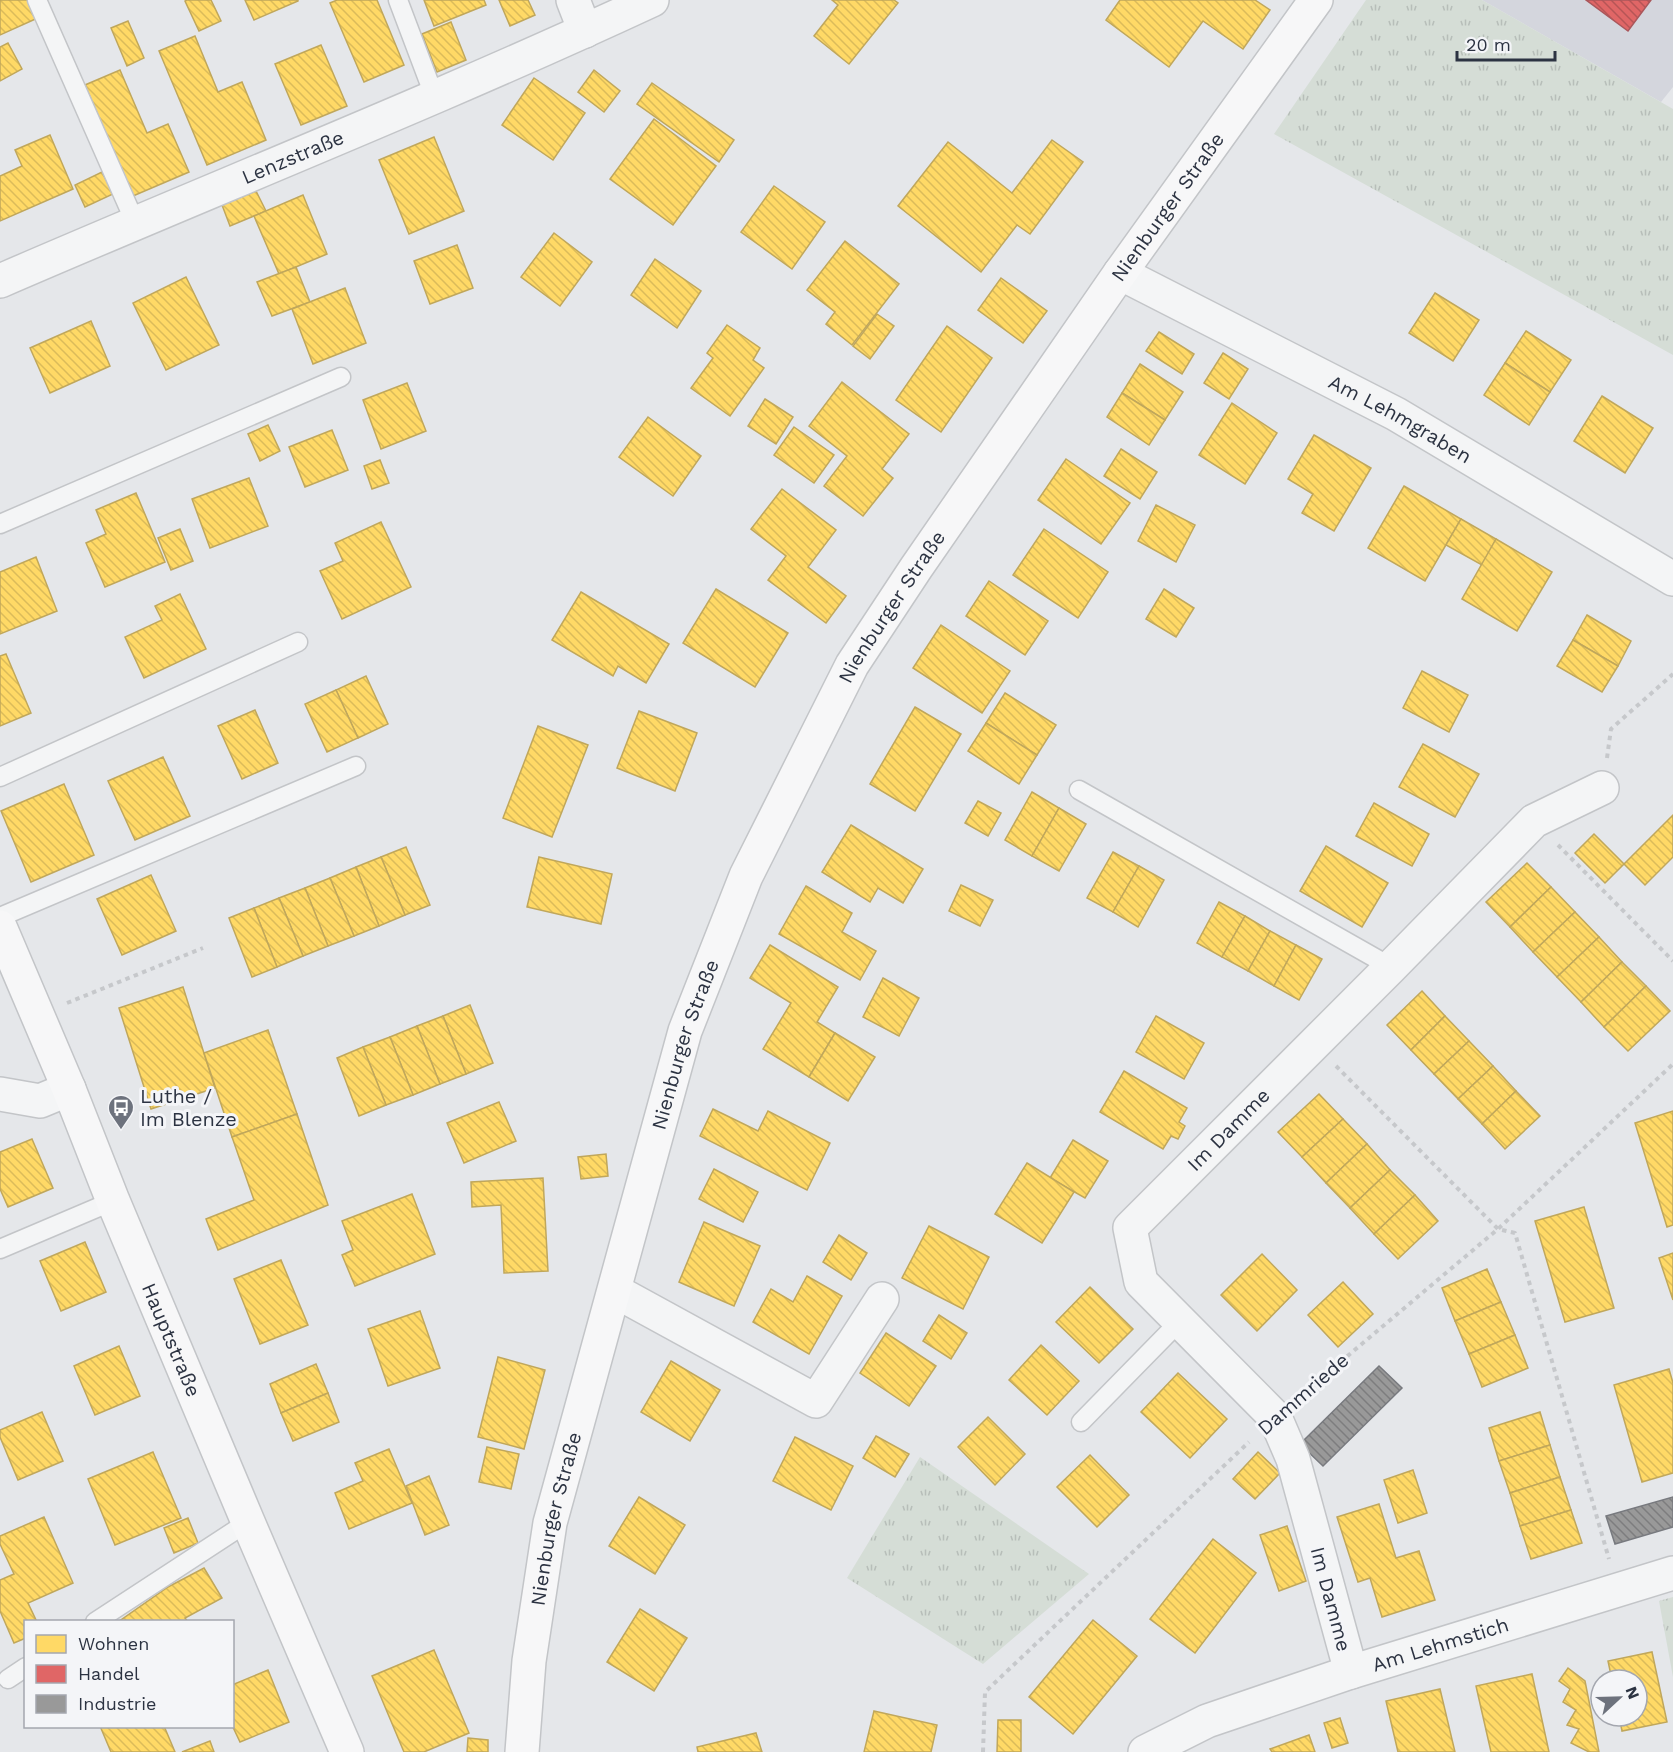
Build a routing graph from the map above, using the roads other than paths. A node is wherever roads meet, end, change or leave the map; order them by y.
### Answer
1 (37, 0) edge
2 (398, 0) edge
3 (573, 0) edge
4 (651, 0) edge
5 (1316, 0) edge
6 (585, 31) junction
7 (435, 98) junction
8 (135, 222) junction
9 (1120, 273) junction
10 (0, 281) edge
11 (341, 377) dead end
12 (0, 524) edge
13 (1673, 579) edge
14 (298, 642) dead end
15 (356, 766) dead end
16 (0, 777) edge
17 (1602, 788) road end
18 (1079, 790) dead end
19 (0, 917) edge
20 (0, 927) edge
21 (1391, 967) junction
22 (69, 1089) junction
23 (0, 1094) edge
24 (113, 1201) junction
25 (0, 1249) edge
26 (615, 1291) junction
27 (882, 1299) dead end
28 (1180, 1321) junction
29 (1081, 1422) dead end
30 (248, 1522) junction
31 (1673, 1573) edge
32 (98, 1620) edge
33 (24, 1668) edge
34 (1351, 1672) junction
35 (8, 1679) dead end
36 (347, 1752) edge
37 (522, 1752) edge
38 (1144, 1752) edge

1 - 8 lane
2 - 7 lane
3 - 6 street
4 - 6 street, Lenzstraße
5 - 9 street, Nienburger Straße
6 - 7 street, Lenzstraße
7 - 8 street, Lenzstraße
8 - 10 street, Lenzstraße
9 - 13 street, Am Lehmgraben
9 - 26 street, Nienburger Straße
11 - 12 lane
14 - 16 lane
15 - 19 lane
17 - 21 street, Im Damme
18 - 21 lane
20 - 22 street, Hauptstraße
21 - 28 street, Im Damme
22 - 23 street
22 - 24 street, Hauptstraße
24 - 25 lane
24 - 30 street, Hauptstraße
26 - 27 street
26 - 37 street, Nienburger Straße
28 - 29 lane
28 - 34 street, Im Damme
30 - 32 lane
30 - 36 street, Hauptstraße
31 - 34 street, Am Lehmstich
33 - 35 lane
34 - 38 street, Am Lehmstich

